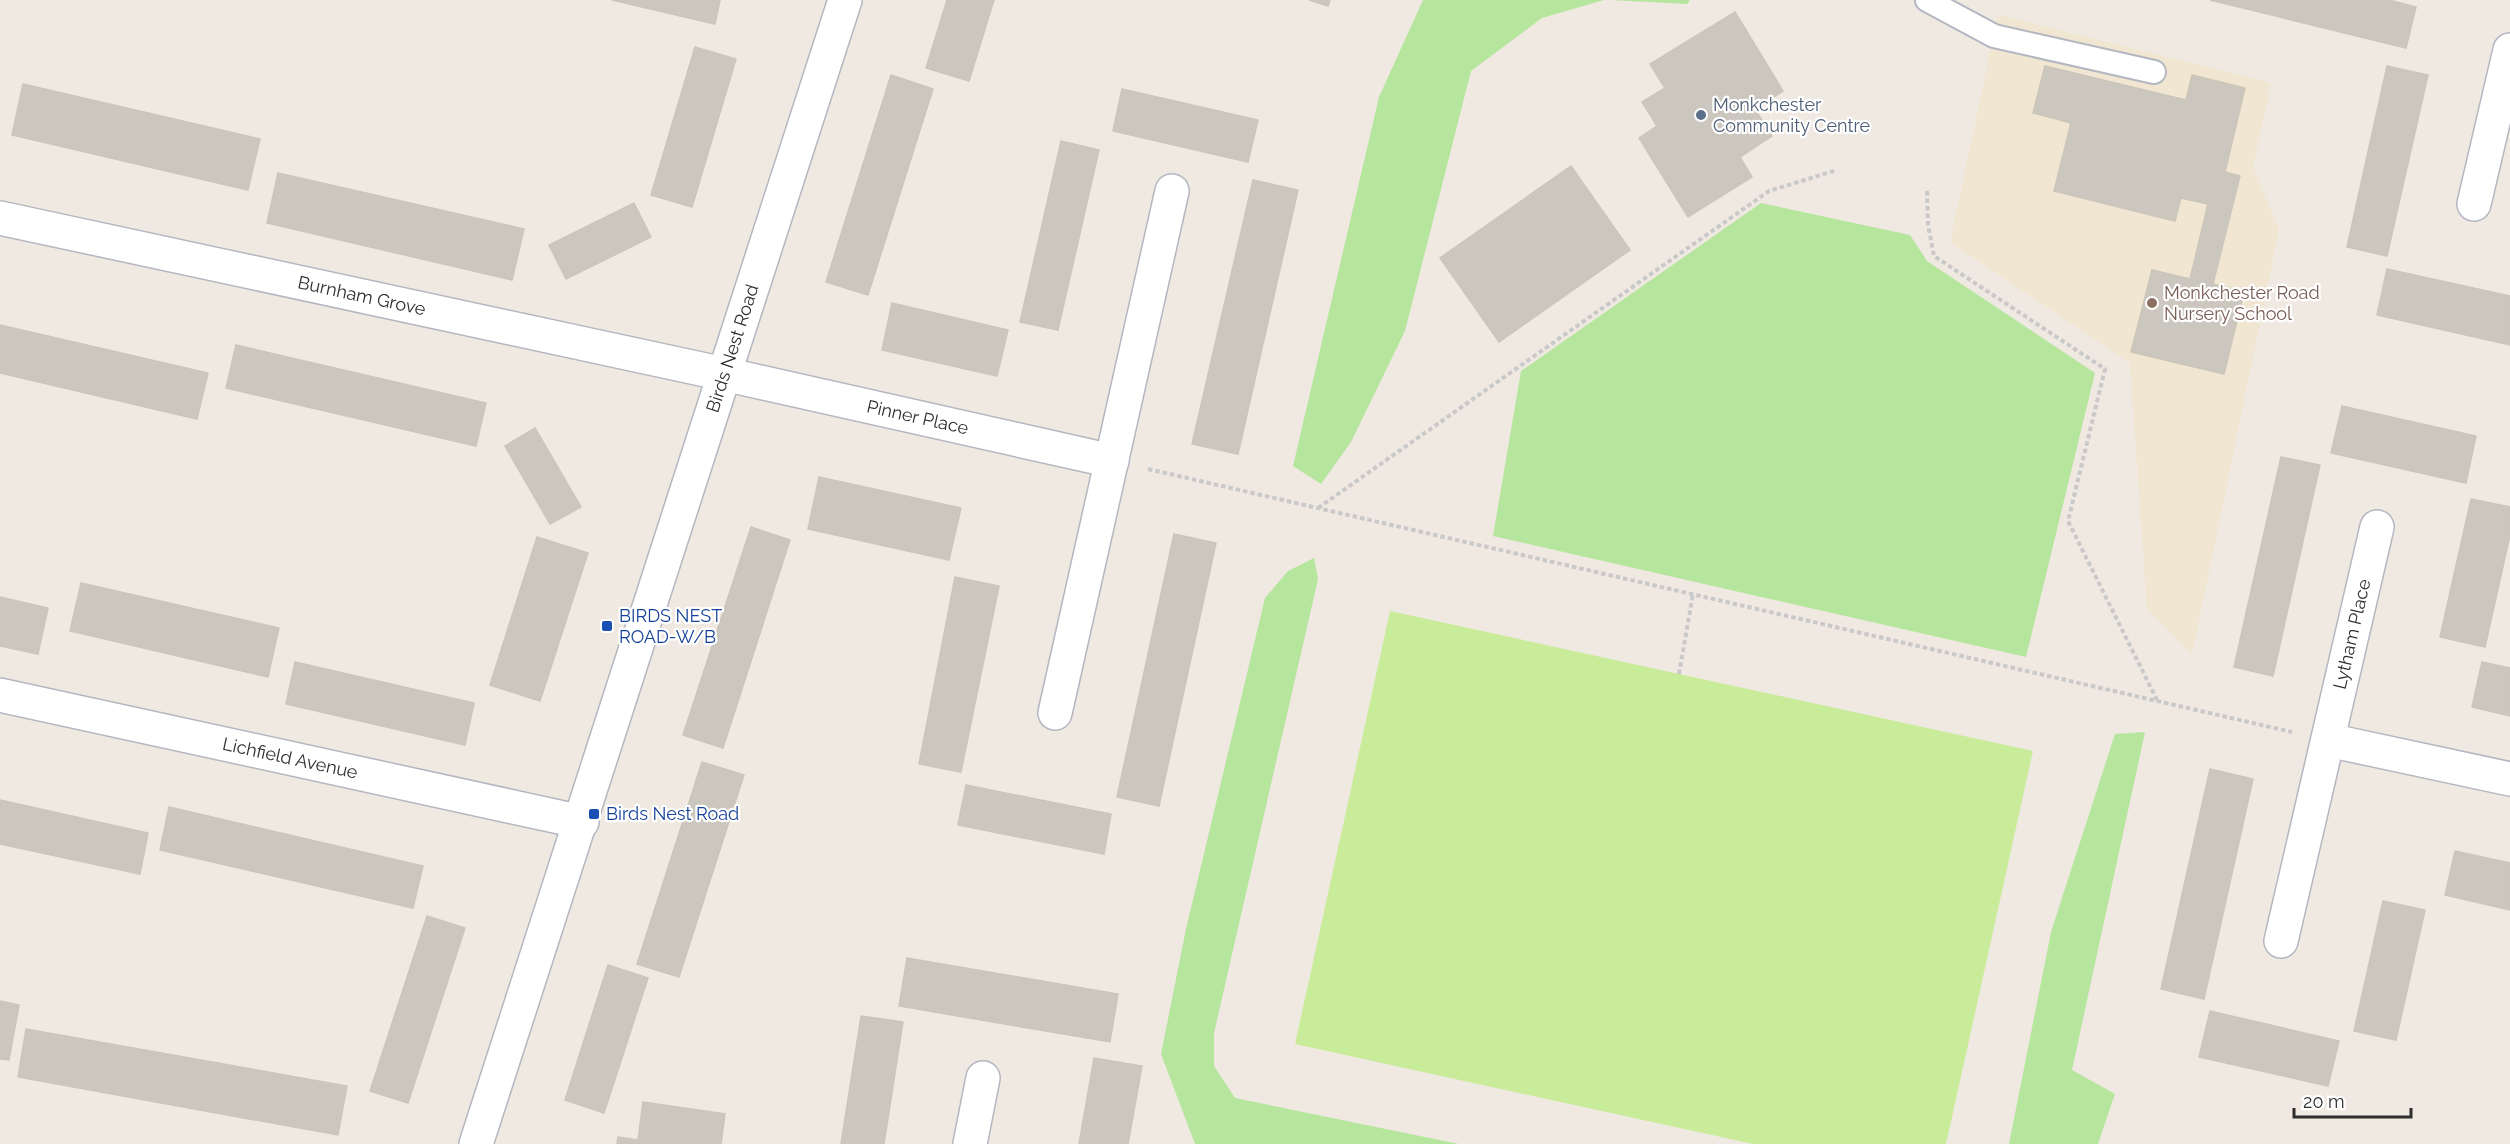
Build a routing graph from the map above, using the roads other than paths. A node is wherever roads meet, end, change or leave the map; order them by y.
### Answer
1 (845, 0) edge
2 (1927, 0) edge
3 (2510, 50) edge
4 (2154, 72) dead end
5 (1172, 191) dead end
6 (2474, 204) dead end
7 (0, 218) edge
8 (724, 374) junction
9 (1112, 461) junction
10 (2377, 527) dead end
11 (0, 695) edge
12 (1055, 713) dead end
13 (2328, 740) junction
14 (2510, 779) edge
15 (582, 822) junction
16 (2282, 941) dead end
17 (983, 1078) dead end
18 (476, 1144) edge
19 (970, 1144) edge

1 - 8 street, Birds Nest Road
2 - 4 lane
3 - 6 street
5 - 9 street
7 - 8 street, Burnham Grove
8 - 9 street, Pinner Place
8 - 15 street, Birds Nest Road
9 - 12 street
10 - 13 street, Lytham Place
11 - 15 street, Lichfield Avenue
13 - 14 street
13 - 16 street, Lytham Place
15 - 18 street, Birds Nest Road
17 - 19 street

